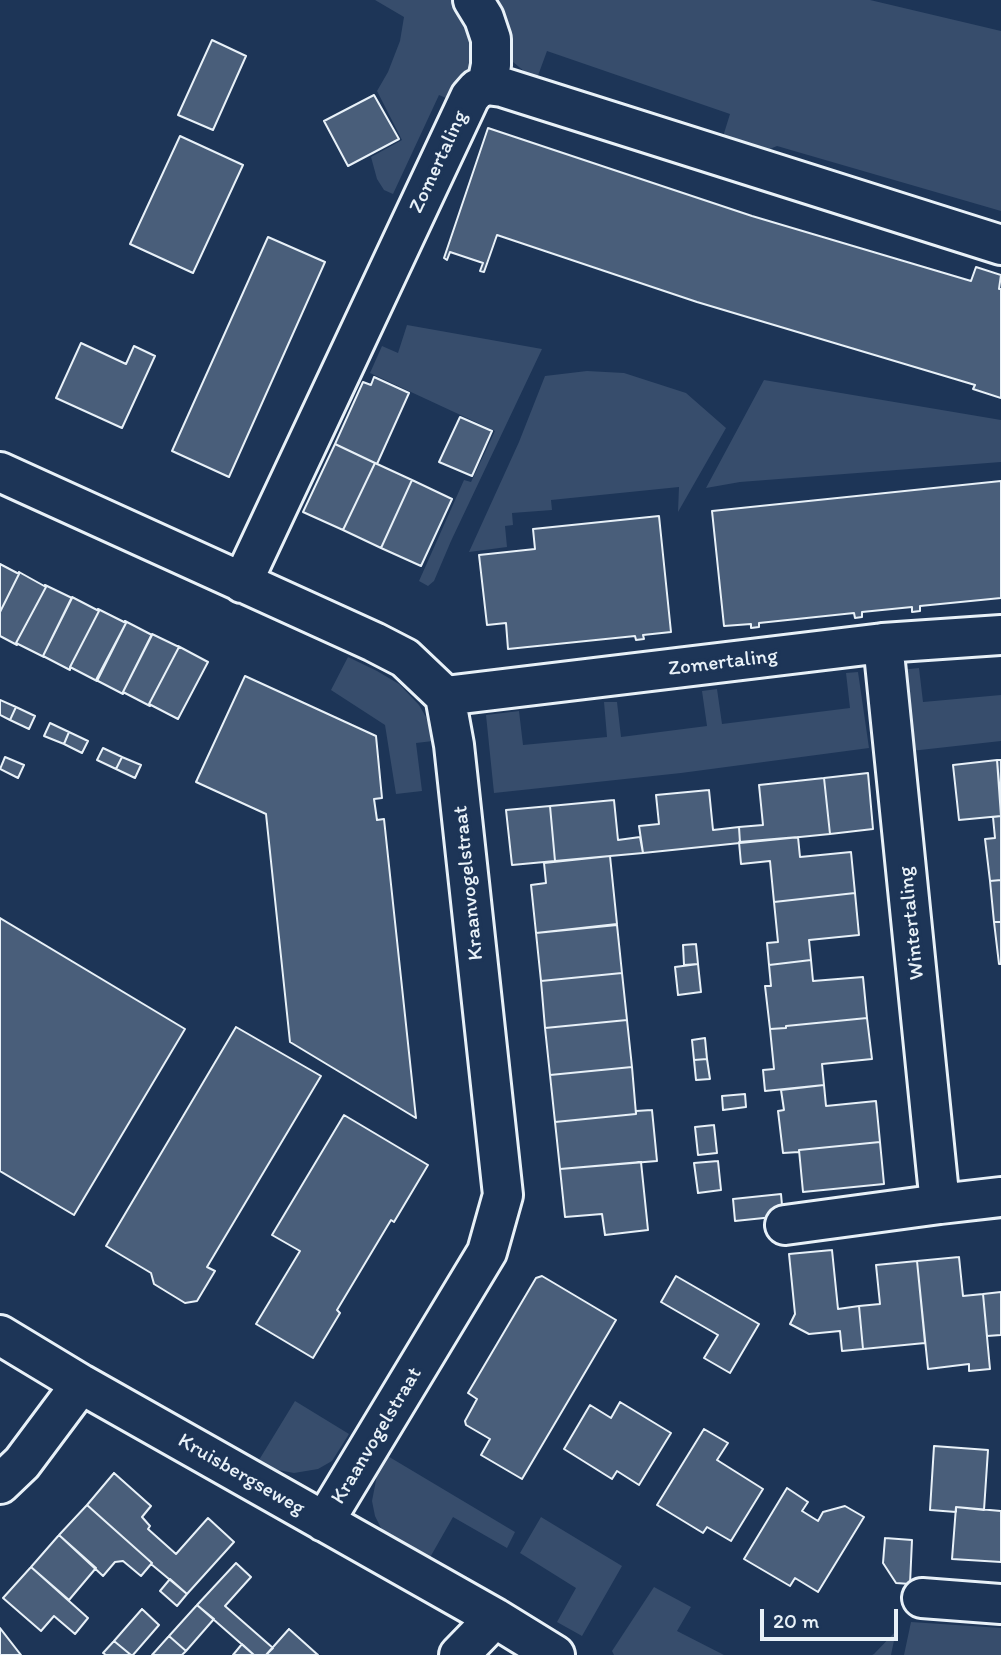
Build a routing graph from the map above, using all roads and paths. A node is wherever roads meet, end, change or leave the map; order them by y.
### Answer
1 (473, 0) edge
2 (487, 85) junction
3 (1001, 244) edge
4 (0, 472) edge
5 (242, 583) junction
6 (1001, 635) edge
7 (883, 643) junction
8 (445, 696) junction
9 (1001, 1197) edge
10 (940, 1204) junction
11 (785, 1225) dead end
12 (0, 1335) edge
13 (81, 1384) junction
14 (0, 1484) edge
15 (324, 1522) junction
16 (922, 1598) dead end
17 (1001, 1604) edge
18 (495, 1618) junction
19 (459, 1655) edge
20 (555, 1655) edge

1 - 2 street
2 - 3 street
2 - 5 street, Zomertaling
4 - 5 street
5 - 8 street
6 - 7 street, Zomertaling
7 - 8 street, Zomertaling
7 - 10 street, Wintertaling
8 - 15 street, Kraanvogelstraat
9 - 10 street
10 - 11 street
12 - 13 street, Kruisbergseweg
13 - 14 street
13 - 15 street, Kruisbergseweg
15 - 18 street, Kruisbergseweg
16 - 17 street
18 - 19 street
18 - 20 street, Kruisbergseweg

